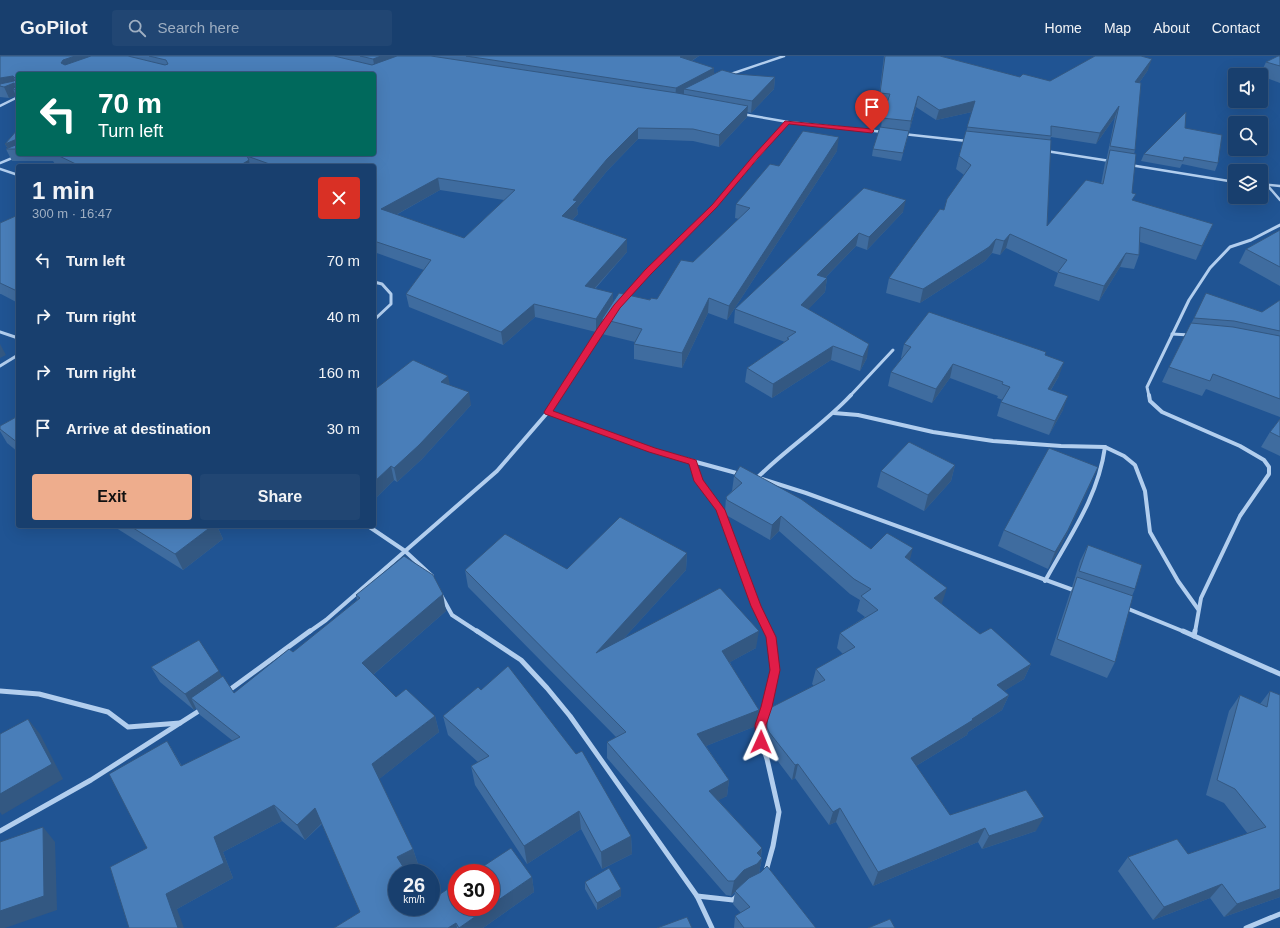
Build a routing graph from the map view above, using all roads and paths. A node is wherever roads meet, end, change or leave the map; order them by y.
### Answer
1 (784, 56) edge
2 (722, 78) edge
3 (16, 97) edge
4 (0, 106) edge
5 (736, 113) edge
6 (788, 122) junction
7 (887, 132) edge
8 (902, 134) edge
9 (970, 141) edge
10 (1046, 150) edge
11 (17, 156) edge
12 (1113, 162) edge
13 (0, 163) edge
14 (1128, 164) edge
15 (0, 169) edge
16 (16, 173) edge
17 (1228, 181) edge
18 (1268, 185) joint
19 (1280, 186) edge
20 (1280, 200) edge
21 (1280, 225) edge
22 (376, 282) edge
23 (621, 302) edge
24 (376, 318) edge
25 (609, 318) edge
26 (0, 332) edge
27 (1172, 334) junction
28 (1195, 335) edge
29 (16, 337) edge
30 (893, 350) dead end
31 (16, 356) edge
32 (0, 366) edge
33 (548, 412) junction
34 (834, 414) junction
35 (1105, 447) junction
36 (693, 462) junction
37 (742, 474) edge
38 (750, 476) edge
39 (757, 478) junction
40 (371, 528) edge
41 (405, 551) junction
42 (1045, 581) junction
43 (435, 582) edge
44 (438, 589) edge
45 (1080, 592) edge
46 (1122, 607) edge
47 (1198, 609) junction
48 (1194, 636) junction
49 (1280, 674) edge
50 (0, 691) edge
51 (226, 692) edge
52 (207, 705) edge
53 (182, 723) junction
54 (0, 831) edge
55 (761, 877) edge
56 (739, 894) edge
57 (697, 896) junction
58 (1280, 914) edge
59 (712, 928) edge
60 (1246, 928) edge

1 - 2 street
3 - 4 street
5 - 6 street
6 - 7 street
6 - 23 street
8 - 9 street
10 - 12 street
11 - 13 street
14 - 17 street
15 - 16 street
18 - 19 street
18 - 20 street
21 - 27 street
22 - 24 street
25 - 33 street
26 - 29 street
27 - 28 street
27 - 47 street
30 - 34 street
31 - 32 street
33 - 36 street
33 - 41 street
34 - 35 street
34 - 39 street
35 - 42 street
35 - 47 street
36 - 37 street
36 - 55 street
38 - 39 street
39 - 42 street
40 - 41 street
41 - 43 street
41 - 51 street
42 - 45 street
44 - 57 street
46 - 48 street
47 - 48 street
48 - 49 street
50 - 53 street
52 - 53 street
53 - 54 street
56 - 57 street
57 - 59 street
58 - 60 street

